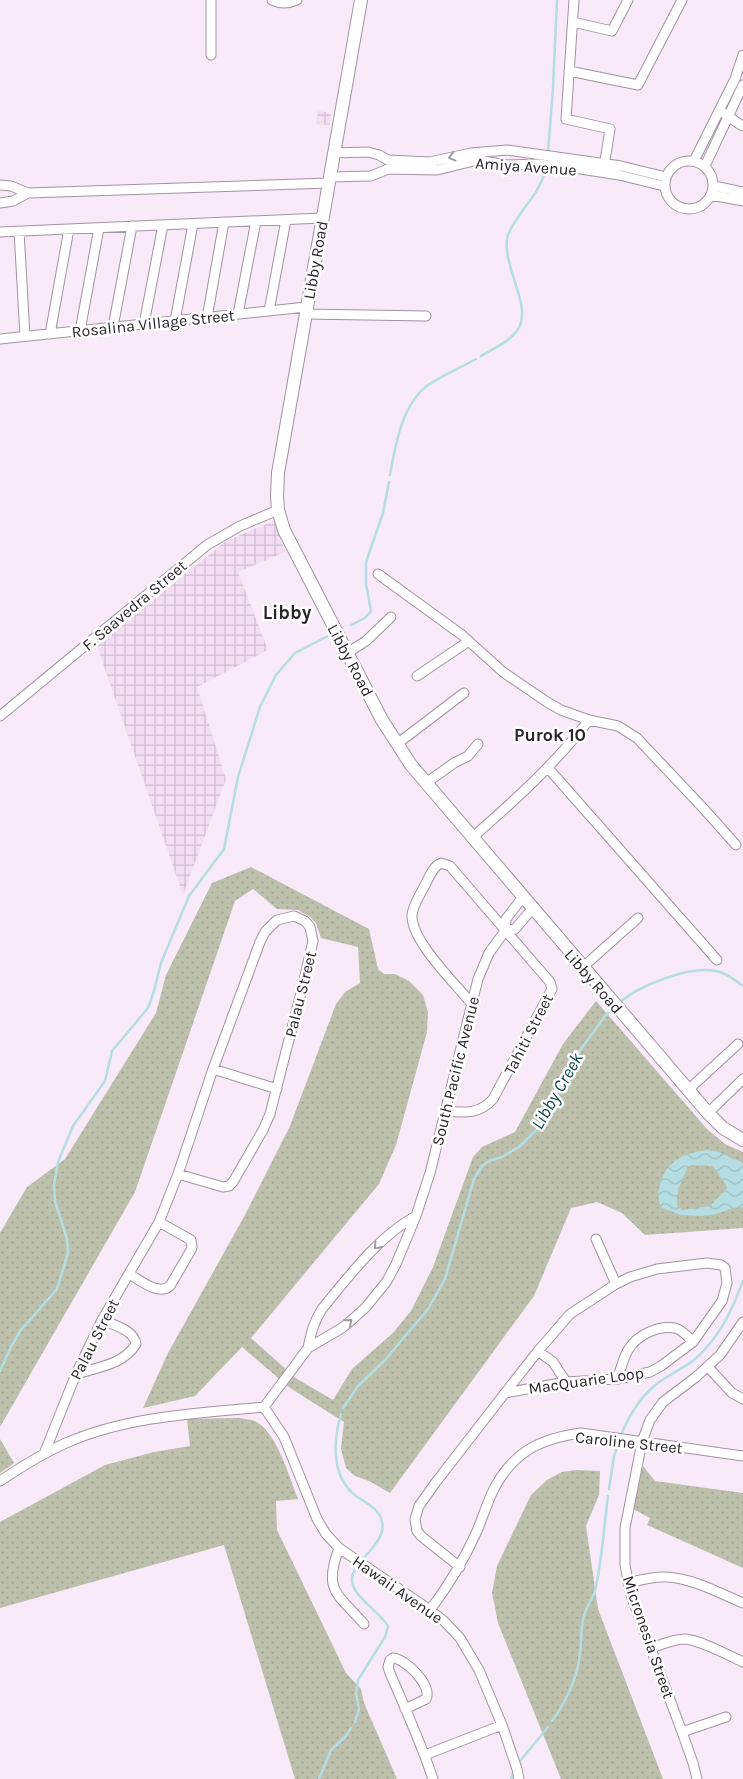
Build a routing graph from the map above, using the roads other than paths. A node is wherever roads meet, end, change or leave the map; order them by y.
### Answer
1 (211, 0) edge
2 (272, 0) edge
3 (297, 0) edge
4 (360, 0) edge
5 (574, 0) edge
6 (628, 0) edge
7 (682, 0) edge
8 (573, 22) junction
9 (211, 55) dead end
10 (743, 55) edge
11 (569, 70) junction
12 (743, 85) edge
13 (718, 111) junction
14 (735, 118) edge
15 (743, 126) edge
16 (710, 128) junction
17 (721, 133) junction
18 (702, 144) junction
19 (713, 150) junction
20 (334, 153) junction
21 (694, 161) junction
22 (388, 165) junction
23 (705, 166) junction
24 (603, 168) junction
25 (329, 180) junction
26 (665, 181) junction
27 (0, 186) edge
28 (712, 190) junction
29 (743, 192) edge
30 (28, 193) junction
31 (743, 201) edge
32 (0, 203) edge
33 (322, 218) junction
34 (286, 220) junction
35 (256, 221) junction
36 (224, 222) junction
37 (193, 224) junction
38 (163, 225) junction
39 (132, 226) junction
40 (99, 228) junction
41 (69, 229) junction
42 (19, 231) junction
43 (0, 232) edge
44 (269, 311) junction
45 (305, 311) junction
46 (238, 314) junction
47 (426, 316) dead end
48 (207, 318) junction
49 (175, 321) junction
50 (144, 324) junction
51 (113, 327) junction
52 (80, 331) junction
53 (50, 334) junction
54 (25, 336) junction
55 (0, 339) edge
56 (278, 510) junction
57 (378, 574) dead end
58 (391, 617) dead end
59 (469, 641) junction
60 (347, 653) junction
61 (417, 676) dead end
62 (464, 693) dead end
63 (0, 716) edge
64 (588, 720) junction
65 (397, 744) junction
66 (478, 744) dead end
67 (548, 768) junction
68 (426, 783) junction
69 (473, 837) junction
70 (736, 846) dead end
71 (523, 897) junction
72 (533, 908) junction
73 (638, 918) dead end
74 (505, 931) junction
75 (718, 960) dead end
76 (582, 967) junction
77 (471, 1003) junction
78 (738, 1044) dead end
79 (213, 1069) junction
80 (743, 1079) edge
81 (277, 1089) junction
82 (688, 1090) junction
83 (446, 1111) junction
84 (708, 1113) junction
85 (743, 1140) edge
86 (178, 1174) junction
87 (416, 1216) junction
88 (159, 1222) junction
89 (596, 1239) dead end
90 (129, 1274) junction
91 (616, 1284) junction
92 (102, 1320) junction
93 (743, 1322) edge
94 (693, 1342) junction
95 (308, 1348) junction
96 (538, 1351) junction
97 (708, 1367) junction
98 (76, 1374) junction
99 (617, 1379) junction
100 (566, 1382) junction
101 (504, 1394) junction
102 (743, 1399) edge
103 (264, 1407) junction
104 (642, 1442) junction
105 (44, 1454) junction
106 (743, 1456) edge
107 (0, 1481) edge
108 (339, 1548) junction
109 (460, 1567) junction
110 (628, 1583) junction
111 (743, 1603) edge
112 (430, 1610) junction
113 (364, 1624) dead end
114 (651, 1648) junction
115 (743, 1662) edge
116 (405, 1709) junction
117 (726, 1716) dead end
118 (502, 1725) junction
119 (682, 1732) junction
120 (425, 1755) junction
121 (433, 1779) edge
122 (519, 1779) edge
123 (697, 1779) edge

1 - 9 street
2 - 3 street
4 - 20 main road, Libby Road
5 - 8 street
6 - 8 street
7 - 11 street
8 - 11 street
10 - 13 street
11 - 24 street
12 - 14 street
13 - 14 street
13 - 16 street
14 - 15 street
14 - 17 street
16 - 17 street
16 - 18 street
17 - 19 street
18 - 19 street
18 - 21 street
19 - 23 street
20 - 22 street, Amiya Avenue
20 - 25 main road, Libby Road
21 - 23 street
21 - 26 street
22 - 24 street, Amiya Avenue
24 -> 22 street, Amiya Avenue
22 - 25 street, Amiya Avenue
23 - 28 street
24 - 26 street, Amiya Avenue
25 - 30 street, Amiya Avenue
25 - 33 main road, Libby Road
26 - 28 street
27 - 30 street
28 - 29 street
28 - 31 street
30 - 32 street
33 - 34 street
33 - 45 main road, Libby Road
34 - 35 street
34 - 44 street
35 - 36 street
35 - 46 street
36 - 37 street
36 - 48 street
37 - 38 street
37 - 49 street
38 - 39 street
38 - 50 street
39 - 40 street
39 - 51 street
40 - 41 street
40 - 52 street
41 - 42 street
41 - 53 street
42 - 43 street
42 - 54 street
44 - 45 street, Rosalina Village Street
44 - 46 street, Rosalina Village Street
45 - 47 street, Rosalina Village Street
45 - 56 main road, Libby Road
46 - 48 street, Rosalina Village Street
48 - 49 street, Rosalina Village Street
49 - 50 street, Rosalina Village Street
50 - 51 street, Rosalina Village Street
51 - 52 street, Rosalina Village Street
52 - 53 street, Rosalina Village Street
53 - 54 street, Rosalina Village Street
54 - 55 street, Rosalina Village Street
56 - 60 main road, Libby Road
56 - 63 street, F. Saavedra Street
57 - 59 street
58 - 60 street
59 - 61 street
59 - 64 street
60 - 65 main road, Libby Road
62 - 65 street
64 - 67 street
64 - 70 street
65 - 68 main road, Libby Road
66 - 68 street
67 - 69 street
67 - 75 street
68 - 69 main road, Libby Road
69 - 71 main road, Libby Road
71 - 72 main road, Libby Road
71 - 74 street, South Pacific Avenue
72 - 74 street, South Pacific Avenue
72 - 76 main road, Libby Road
73 - 76 street
74 - 77 street, South Pacific Avenue
74 - 77 street, Tahiti Street
74 - 83 street, Tahiti Street
76 - 82 main road, Libby Road
77 - 83 street, South Pacific Avenue
78 - 82 street
79 - 81 street
79 - 81 street, Palau Street
79 - 86 street, Palau Street
80 - 84 street
81 - 86 street, Palau Street
82 - 84 main road, Libby Road
83 - 87 street, South Pacific Avenue
84 - 85 main road, Libby Road
86 - 88 street, Palau Street
87 -> 95 street, South Pacific Avenue
95 -> 87 street, South Pacific Avenue
88 - 90 street, Palau Street
88 - 90 street
89 - 91 street
90 - 92 street, Palau Street
91 - 94 street, MacQuarie Loop
91 - 96 street, MacQuarie Loop
92 - 98 street, Palau Street
92 - 98 street
93 - 97 street, Micronesia Street
94 - 99 street, MacQuarie Loop
94 - 99 street
95 - 103 street, South Pacific Avenue
96 - 100 street
96 - 101 street, MacQuarie Loop
97 - 102 street
97 - 104 street, Micronesia Street
98 - 105 street, Palau Street
99 - 100 street, MacQuarie Loop
100 - 101 street, MacQuarie Loop
101 - 109 street, MacQuarie Loop
103 - 105 street
103 - 108 street, Hawaii Avenue
104 - 106 street, Caroline Street
104 - 109 street, Caroline Street
104 - 110 street, Micronesia Street
105 - 107 street
108 - 112 street, Hawaii Avenue
108 - 113 street
109 - 112 street, Caroline Street
110 - 111 street
110 - 114 street, Micronesia Street
112 - 118 street, Hawaii Avenue
114 - 115 street
114 - 119 street, Micronesia Street
116 - 116 street
116 - 120 street
117 - 119 street
118 - 120 street
118 - 122 street, Hawaii Avenue
119 - 123 street, Micronesia Street
120 - 121 street

